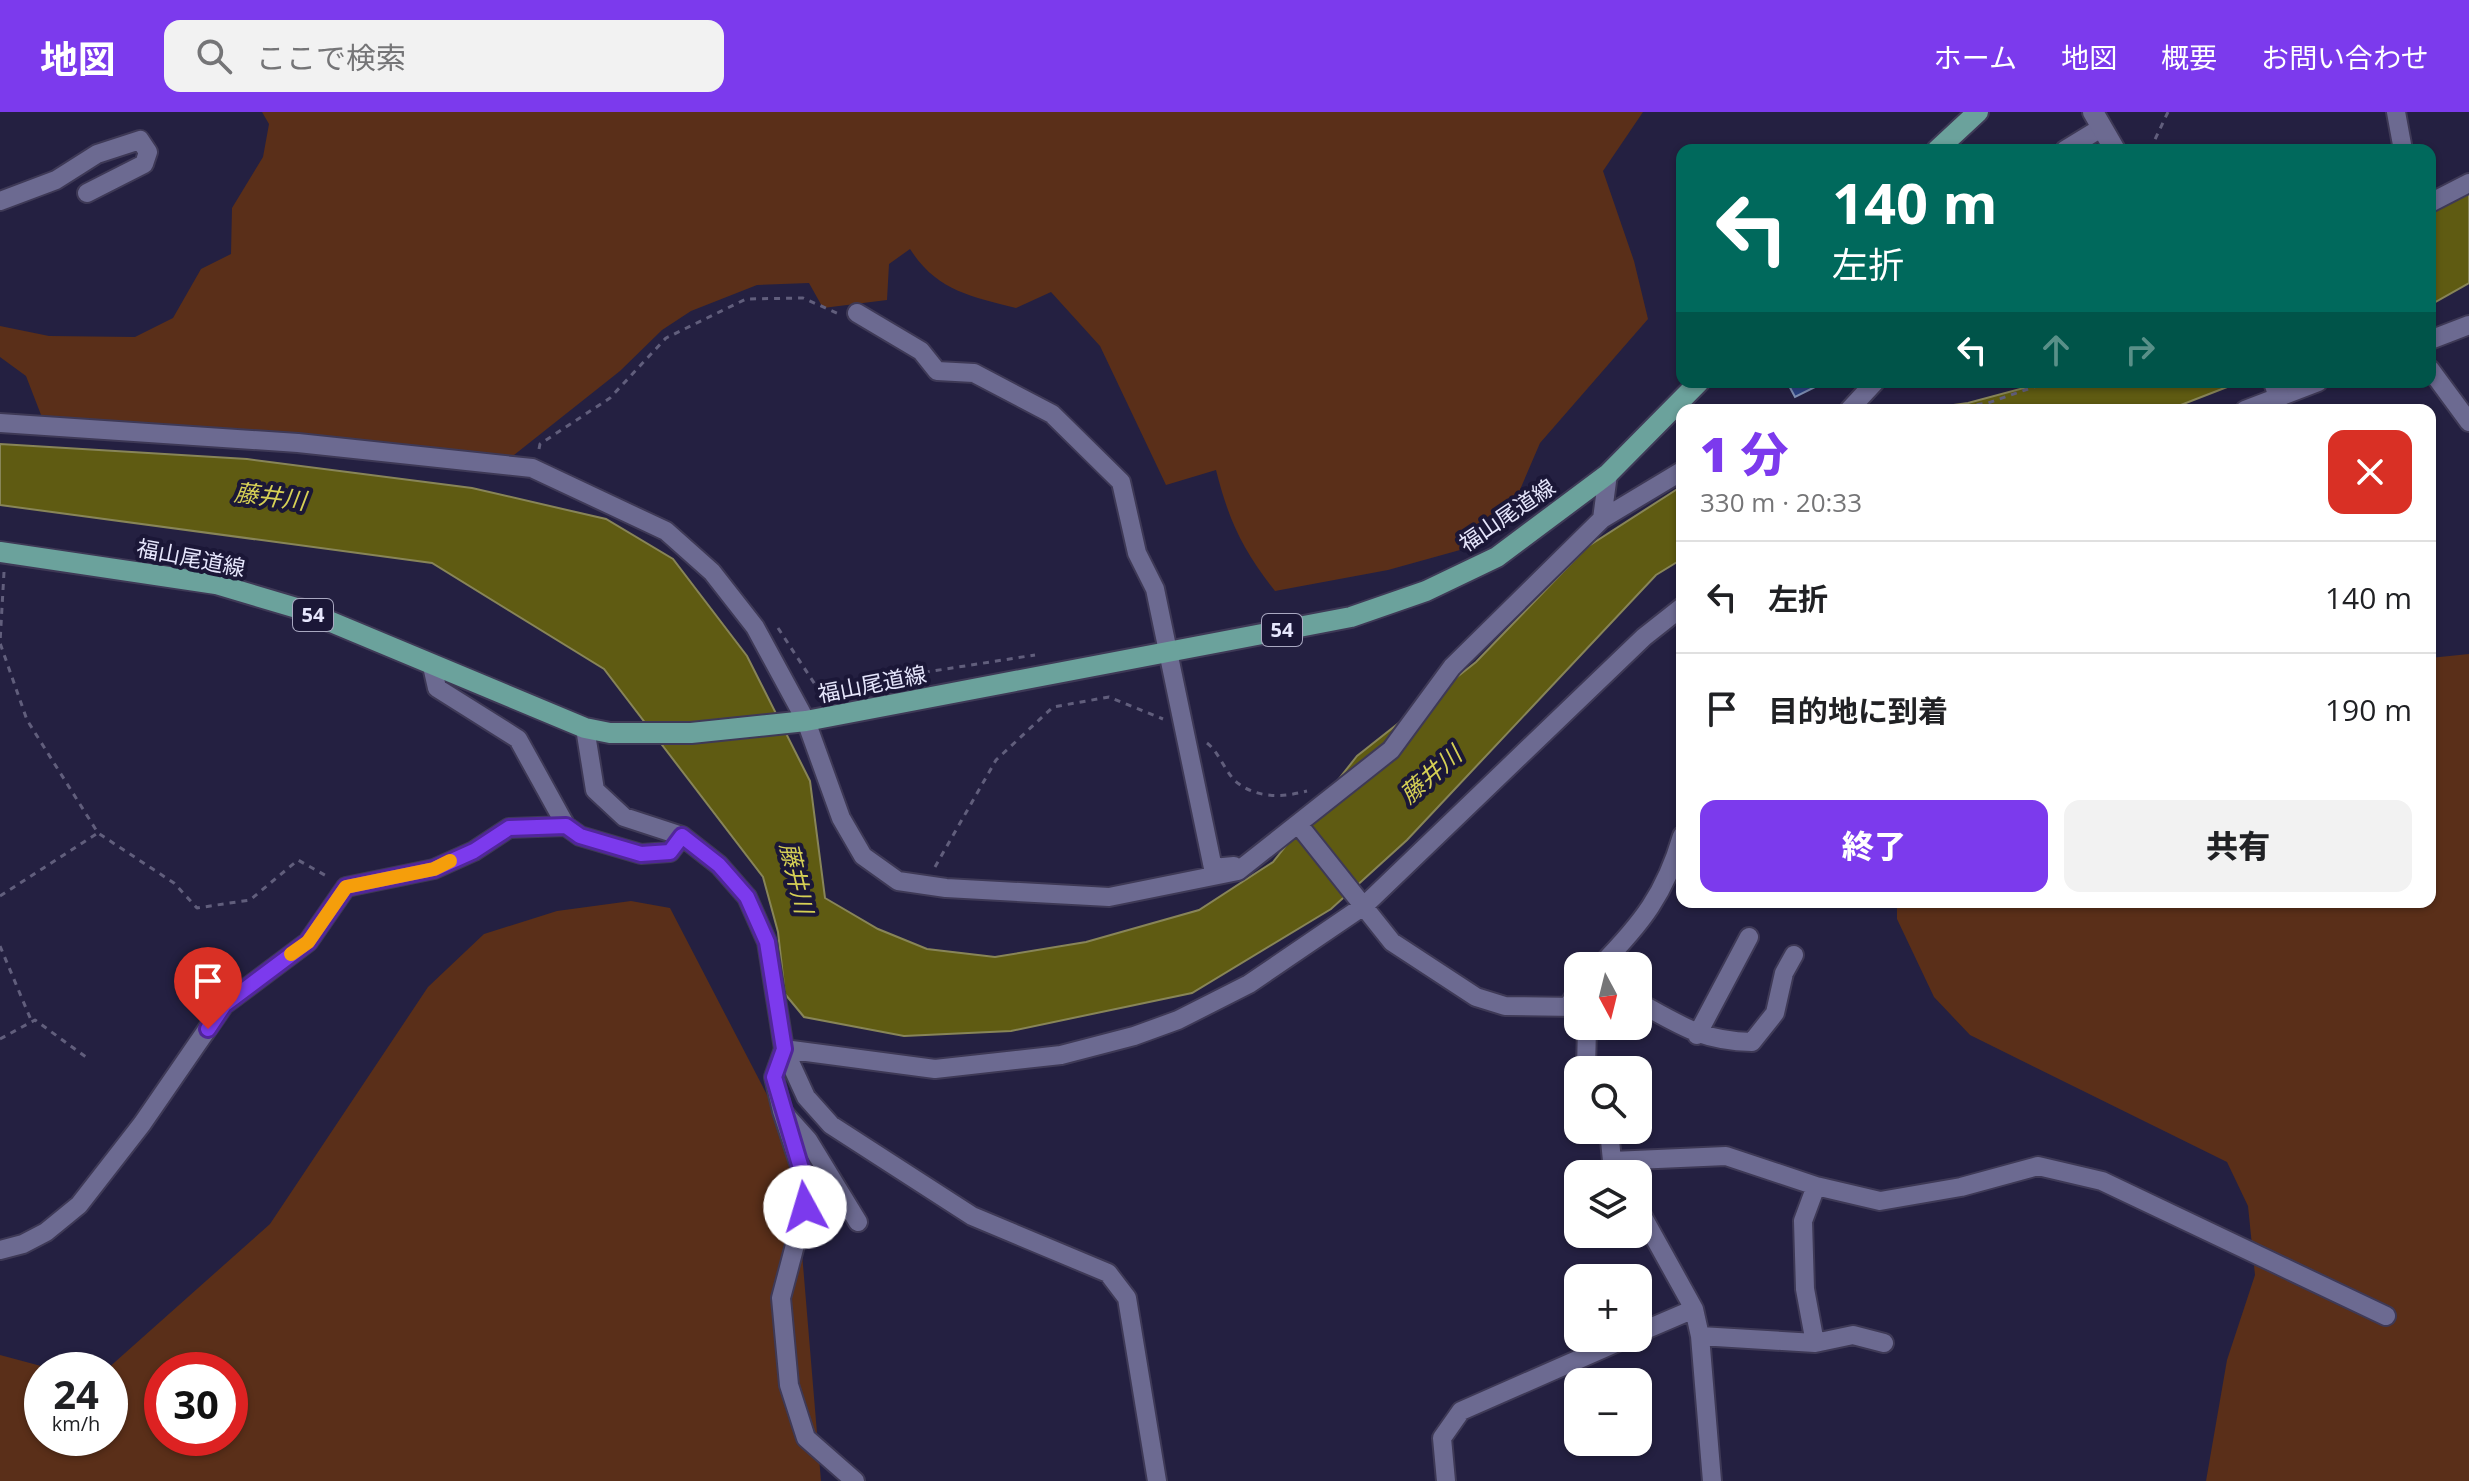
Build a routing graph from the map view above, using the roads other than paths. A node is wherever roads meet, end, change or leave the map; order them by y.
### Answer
1 (1978, 112) edge
2 (2396, 112) edge
3 (2097, 120) edge
4 (1943, 144) edge
5 (2071, 144) edge
6 (2111, 144) edge
7 (2402, 144) edge
8 (2469, 183) edge
9 (87, 193) dead end
10 (2436, 200) edge
11 (0, 201) edge
12 (857, 313) road end
13 (2469, 325) edge
14 (2436, 338) edge
15 (2436, 377) edge
16 (1693, 388) edge
17 (1869, 388) edge
18 (2276, 389) edge
19 (1677, 404) edge
20 (1855, 404) edge
21 (2254, 404) edge
22 (1676, 405) edge
23 (2469, 422) edge
24 (0, 423) edge
25 (1608, 474) junction
26 (1676, 475) edge
27 (1602, 519) junction
28 (2, 552) edge
29 (1676, 612) edge
30 (1169, 652) junction
31 (432, 666) junction
32 (800, 722) junction
33 (585, 728) junction
34 (1298, 824) junction
35 (566, 826) junction
36 (682, 836) junction
37 (1676, 856) edge
38 (1238, 871) junction
39 (1365, 905) junction
40 (1749, 937) dead end
41 (1612, 952) edge
42 (1794, 955) dead end
43 (1564, 1009) edge
44 (1652, 1010) edge
45 (1697, 1035) junction
46 (784, 1049) junction
47 (782, 1111) junction
48 (1652, 1164) edge
49 (1816, 1186) junction
50 (858, 1222) dead end
51 (1652, 1233) edge
52 (0, 1250) edge
53 (1694, 1309) junction
54 (2386, 1316) dead end
55 (1652, 1327) edge
56 (1700, 1336) junction
57 (1815, 1343) junction
58 (1884, 1343) dead end
59 (1595, 1352) edge
60 (855, 1481) edge
61 (1157, 1481) edge
62 (1446, 1481) edge
63 (1712, 1481) edge

1 - 4 main road
2 - 7 street
3 - 5 street
3 - 6 street
8 - 10 street
9 - 11 street
12 - 30 street
13 - 14 street
15 - 23 street
16 - 19 main road, 福山尾道線 / 54
17 - 20 street
18 - 21 street
22 - 25 main road, 福山尾道線 / 54
24 - 32 street
25 - 27 street
25 - 30 main road, 福山尾道線 / 54
26 - 27 street
27 - 34 street
28 - 31 main road, 福山尾道線 / 54
29 - 39 street
30 - 32 main road, 福山尾道線 / 54
30 - 38 street
31 - 33 main road, 福山尾道線 / 54
31 - 35 street
32 - 33 main road, 福山尾道線 / 54
32 - 38 street
33 - 36 street
34 - 38 street
34 - 39 street
35 - 36 street
35 - 52 street
36 - 46 street
37 - 41 street
39 - 43 street
39 - 46 street
40 - 45 street
42 - 45 street
44 - 45 street
46 - 47 street
46 - 61 street
47 - 50 street
47 - 60 street
48 - 49 street
49 - 54 street
49 - 57 street
51 - 53 street
53 - 55 street
53 - 56 street
56 - 57 street
56 - 63 street
57 - 58 street
59 - 62 street

